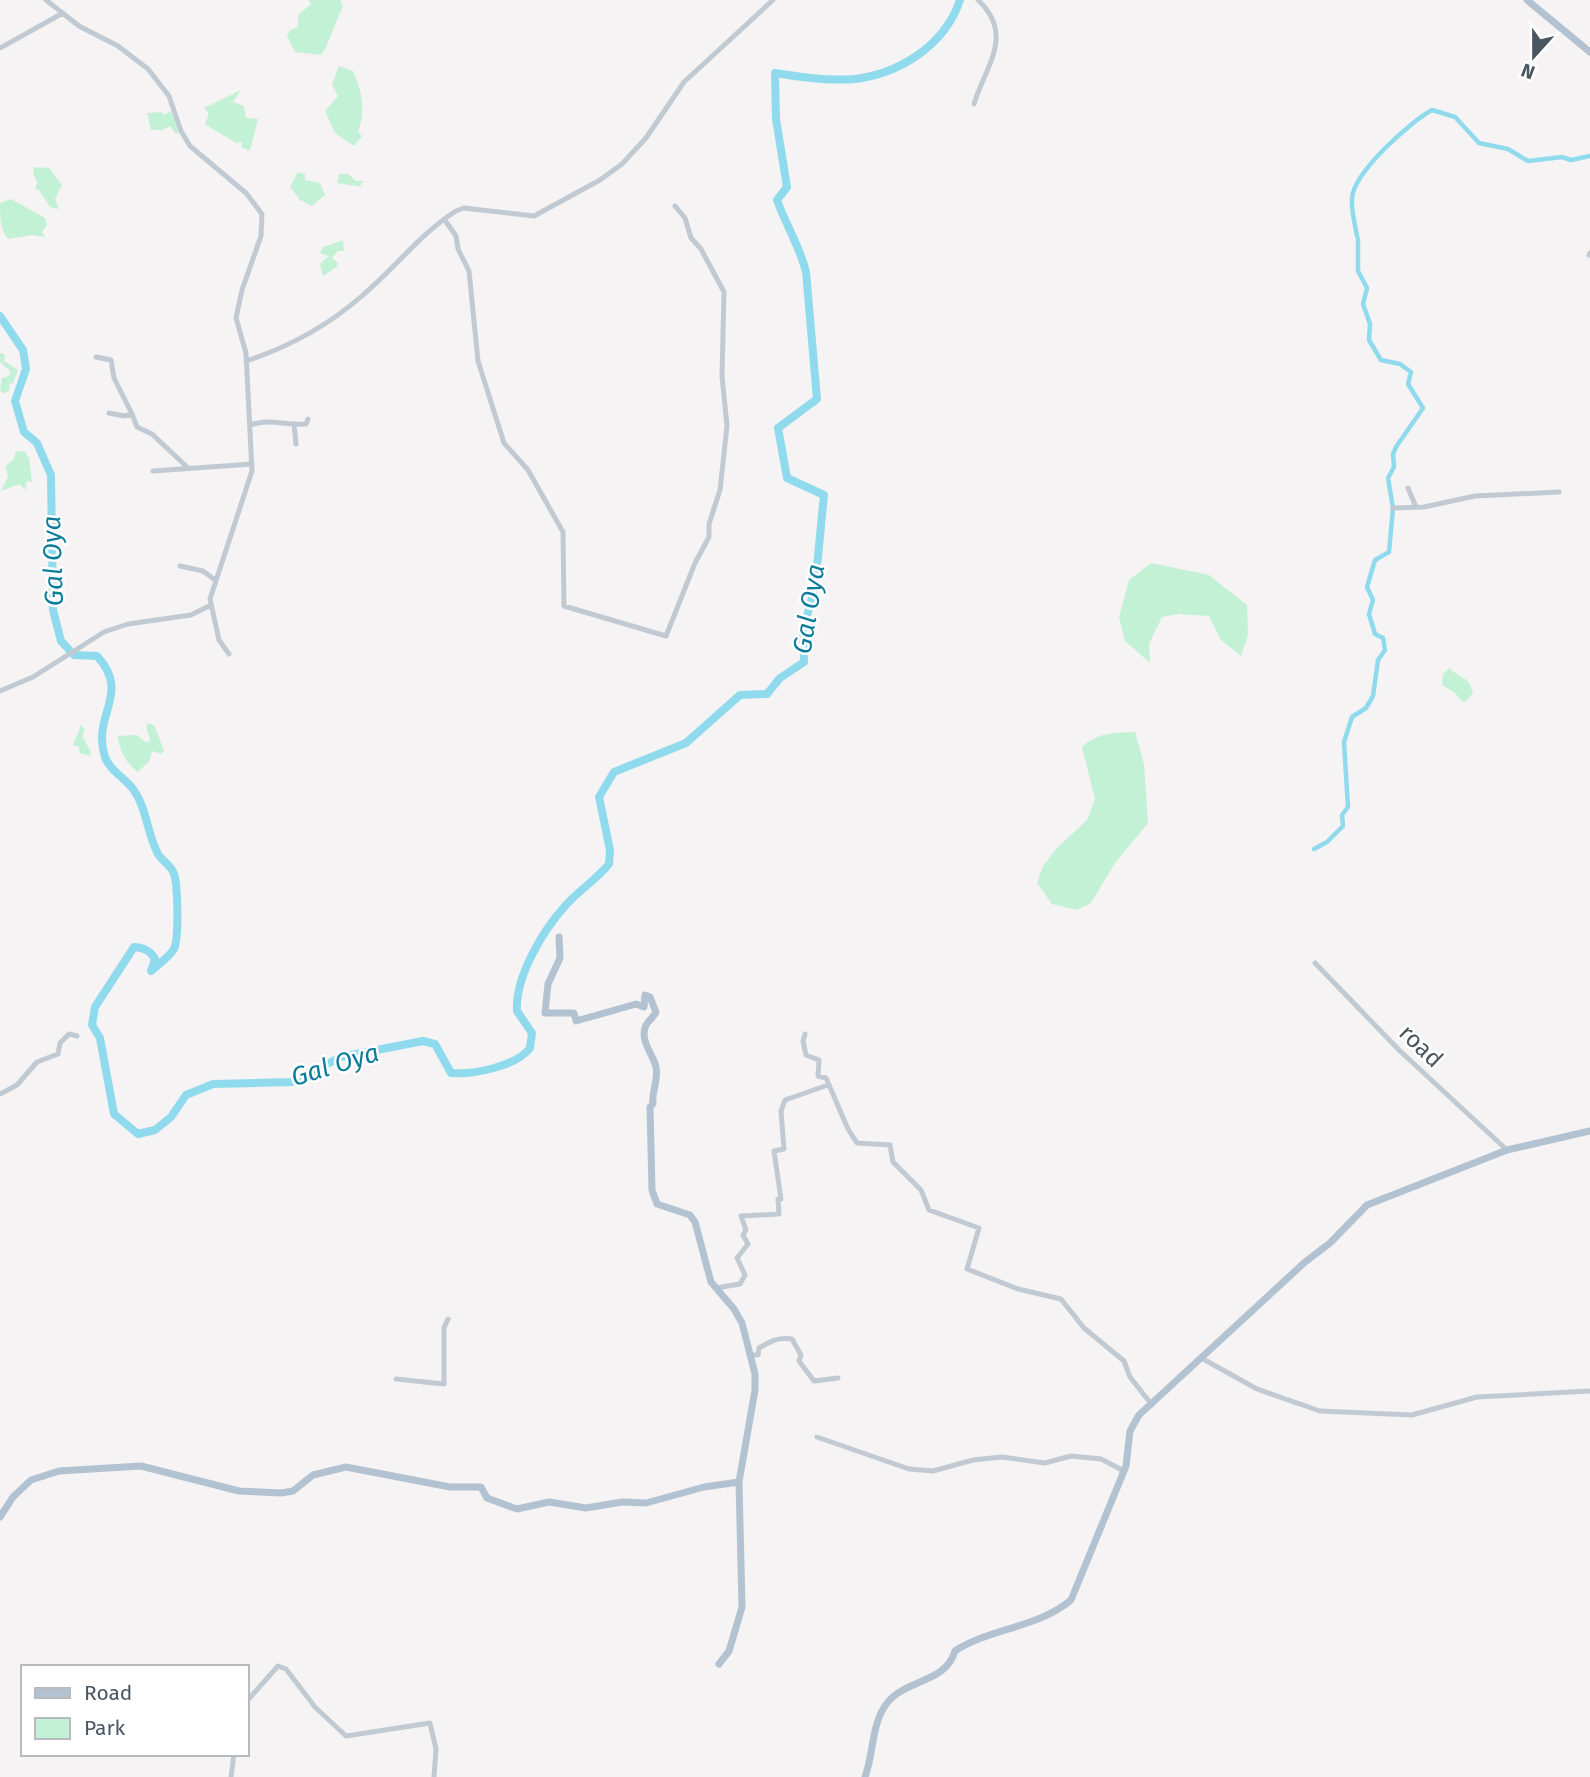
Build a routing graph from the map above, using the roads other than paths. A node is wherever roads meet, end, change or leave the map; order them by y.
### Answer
1 (46, 0) edge
2 (772, 0) edge
3 (978, 0) edge
4 (1527, 0) edge
5 (62, 13) junction
6 (0, 48) edge
7 (1590, 52) edge
8 (974, 104) dead end
9 (675, 206) dead end
10 (444, 219) junction
11 (96, 357) dead end
12 (246, 361) junction
13 (109, 413) dead end
14 (132, 414) junction
15 (309, 419) dead end
16 (294, 424) junction
17 (250, 425) junction
18 (296, 444) dead end
19 (252, 464) junction
20 (187, 467) junction
21 (153, 471) dead end
22 (1408, 488) dead end
23 (1559, 492) dead end
24 (1393, 508) dead end
25 (1416, 508) junction
26 (180, 566) dead end
27 (215, 580) junction
28 (211, 605) junction
29 (229, 654) dead end
30 (0, 691) edge
31 (559, 937) dead end
32 (1315, 963) dead end
33 (805, 1034) dead end
34 (78, 1036) dead end
35 (828, 1085) junction
36 (0, 1094) edge
37 (1590, 1132) edge
38 (1507, 1150) junction
39 (716, 1288) junction
40 (448, 1319) dead end
41 (752, 1355) junction
42 (1203, 1359) junction
43 (838, 1378) dead end
44 (396, 1379) dead end
45 (1590, 1391) edge
46 (1152, 1405) junction
47 (817, 1437) dead end
48 (1124, 1471) junction
49 (739, 1482) junction
50 (0, 1517) edge
51 (719, 1664) dead end
52 (248, 1700) edge
53 (234, 1756) edge
54 (231, 1777) edge
55 (434, 1777) edge
56 (865, 1777) edge

1 - 5 street
2 - 10 street
3 - 8 street
4 - 7 main road
5 - 6 street
5 - 12 street
9 - 10 street
10 - 12 street
11 - 14 street
12 - 17 street
13 - 14 street
14 - 20 street
15 - 16 street
16 - 17 street
16 - 18 street
17 - 19 street
19 - 20 street
19 - 27 street
20 - 21 street
22 - 25 street
23 - 25 street
24 - 25 street
26 - 27 street
27 - 28 street
28 - 29 street
28 - 30 street
31 - 39 main road
32 - 38 street, road
33 - 35 street
34 - 36 street
35 - 39 street
35 - 46 street
37 - 38 main road
38 - 42 main road
39 - 41 main road
40 - 44 street
41 - 43 street
41 - 49 main road
42 - 45 street
42 - 46 main road
46 - 48 main road
47 - 48 street
48 - 56 main road
49 - 50 main road
49 - 51 main road
52 - 55 street
53 - 54 street

